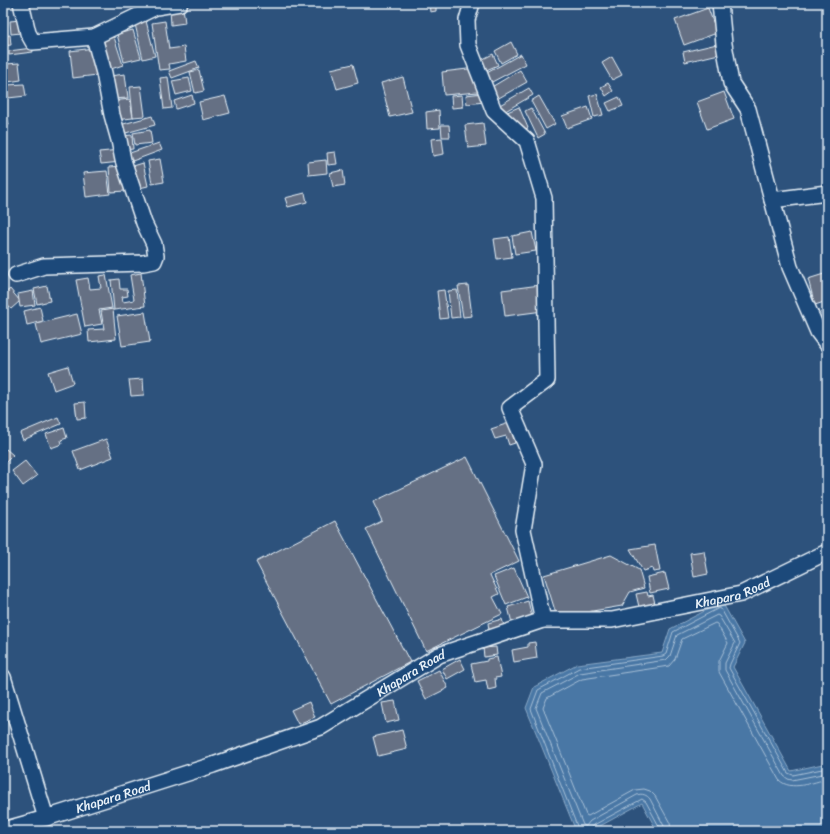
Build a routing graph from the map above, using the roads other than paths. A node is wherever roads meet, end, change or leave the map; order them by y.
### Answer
1 (21, 3) edge
2 (180, 3) edge
3 (472, 3) edge
4 (720, 3) edge
5 (94, 37) junction
6 (827, 193) edge
7 (772, 200) junction
8 (16, 275) dead end
9 (827, 344) edge
10 (827, 552) edge
11 (543, 620) junction
12 (3, 677) edge
13 (46, 818) junction
14 (3, 830) edge

1 - 5 street
2 - 5 street
3 - 11 street
4 - 7 street
5 - 8 street
6 - 7 street
7 - 9 street
10 - 11 street, Khapara Road
11 - 13 street, Khapara Road
12 - 13 street
13 - 14 street, Khapara Road

